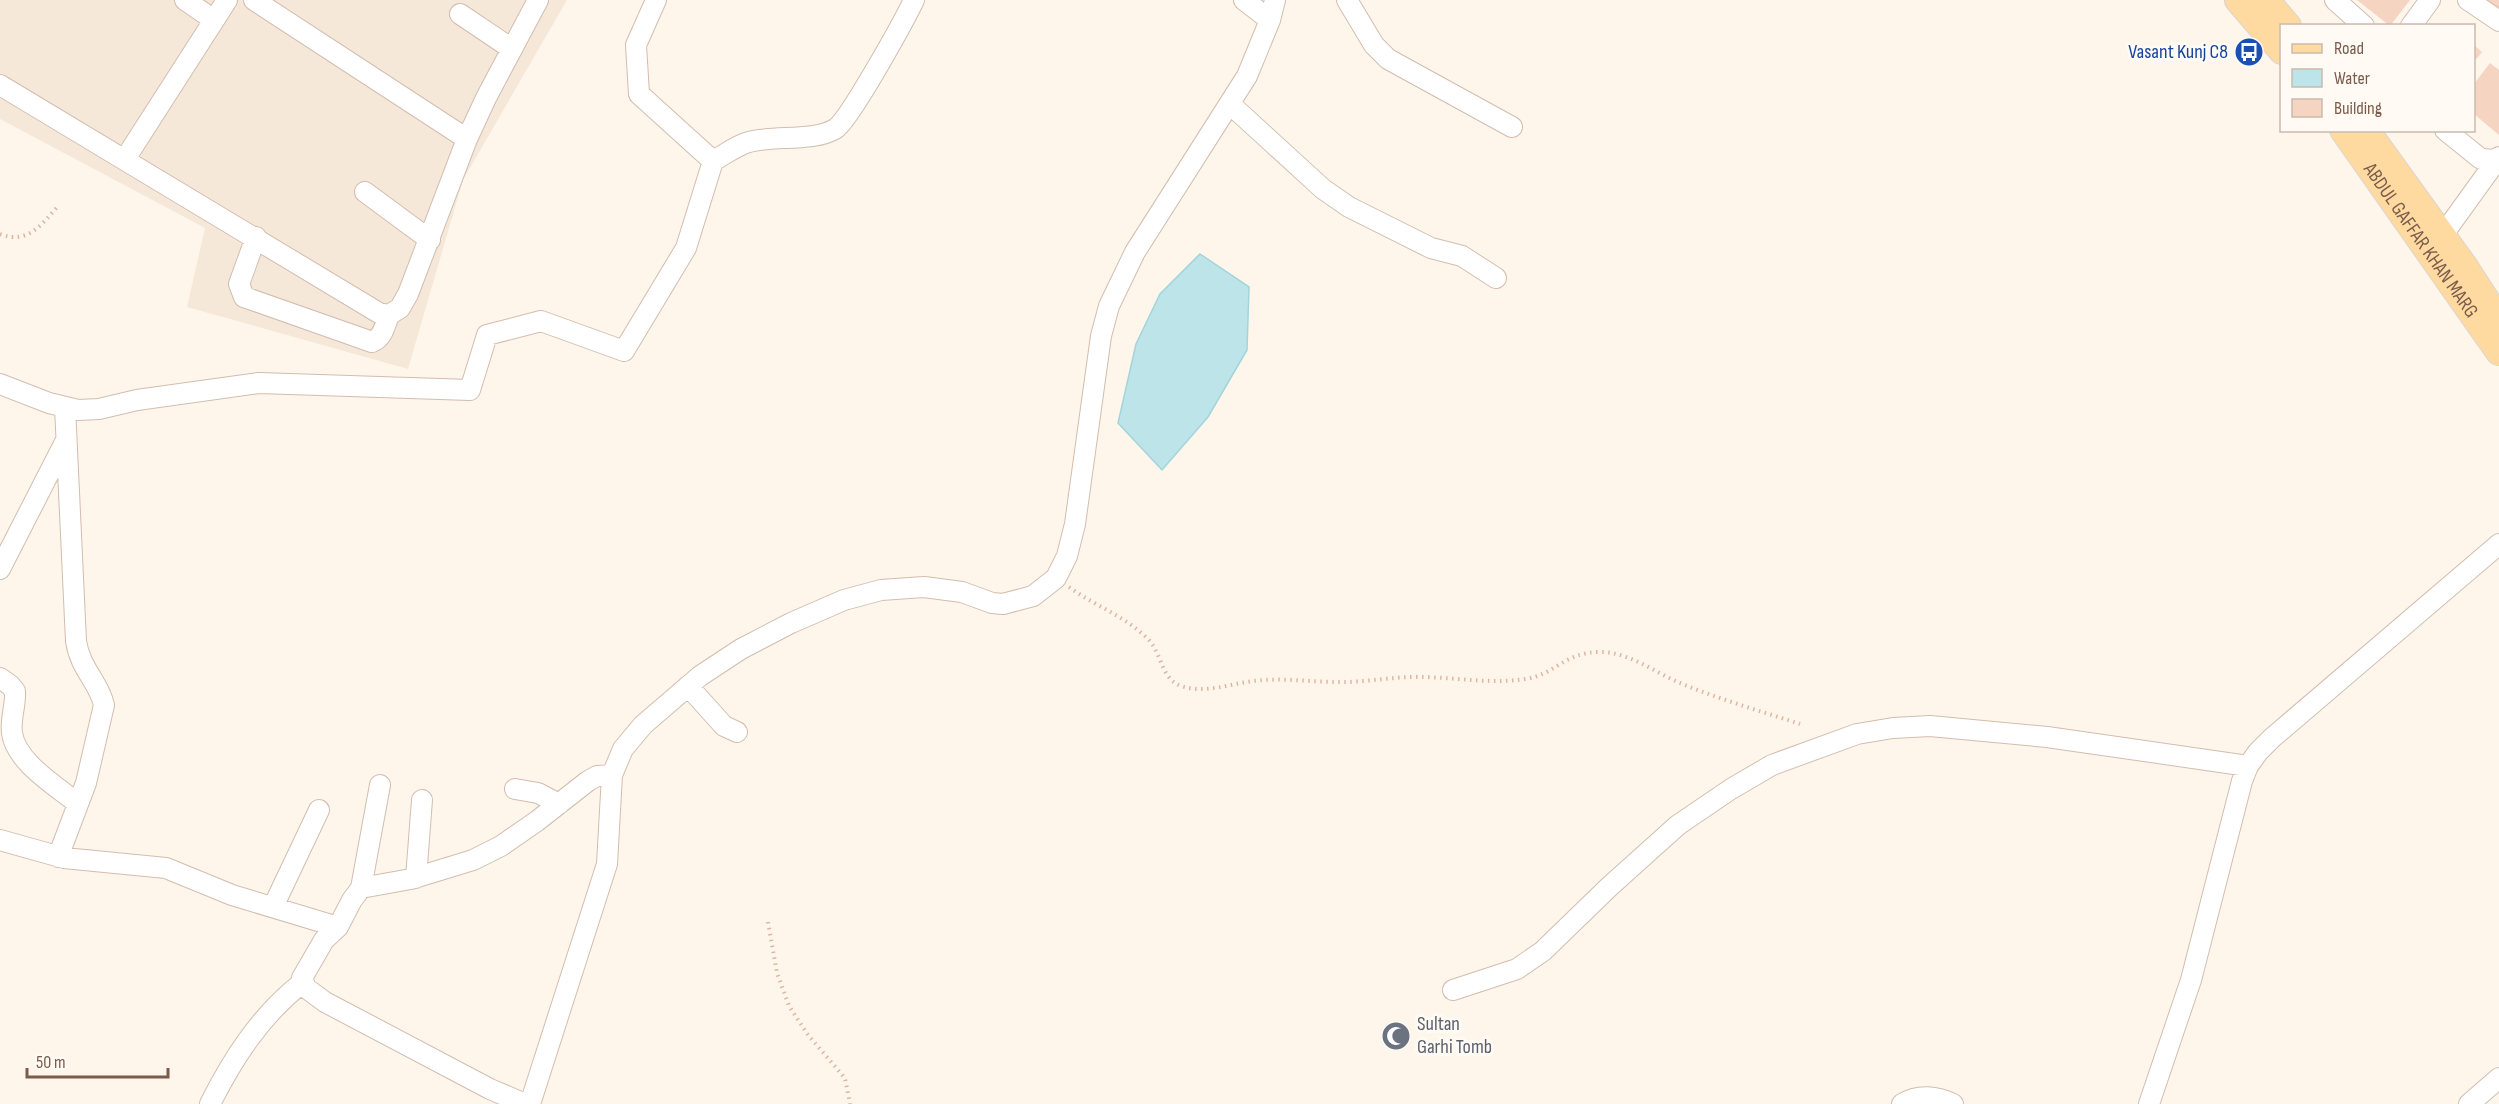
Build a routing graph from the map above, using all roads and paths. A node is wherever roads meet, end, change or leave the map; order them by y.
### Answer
1 (185, 0) edge
2 (227, 0) edge
3 (254, 0) edge
4 (538, 0) edge
5 (656, 0) edge
6 (914, 0) edge
7 (1244, 0) edge
8 (1275, 0) edge
9 (1347, 0) edge
10 (2238, 0) edge
11 (2266, 0) edge
12 (2335, 0) edge
13 (2430, 0) edge
14 (2468, 0) edge
15 (460, 14) dead end
16 (214, 20) junction
17 (1270, 20) junction
18 (2499, 21) edge
19 (2286, 24) edge
20 (2362, 24) edge
21 (2412, 24) edge
22 (512, 49) junction
23 (2280, 49) edge
24 (0, 85) edge
25 (1230, 104) junction
26 (1512, 127) dead end
27 (2344, 132) edge
28 (2368, 132) edge
29 (2447, 132) edge
30 (467, 139) junction
31 (125, 159) junction
32 (2498, 159) edge
33 (713, 161) junction
34 (365, 192) dead end
35 (59, 205) dead end
36 (2446, 231) junction
37 (0, 234) edge
38 (256, 237) junction
39 (430, 240) junction
40 (1496, 278) dead end
41 (389, 315) junction
42 (2499, 320) edge
43 (2499, 352) edge
44 (0, 384) edge
45 (65, 407) junction
46 (67, 439) junction
47 (2499, 544) edge
48 (0, 569) edge
49 (1056, 578) junction
50 (0, 678) edge
51 (688, 686) junction
52 (1800, 724) dead end
53 (737, 732) dead end
54 (2248, 766) junction
55 (612, 775) junction
56 (380, 785) dead end
57 (515, 789) dead end
58 (422, 800) dead end
59 (77, 803) junction
60 (559, 804) junction
61 (319, 810) dead end
62 (0, 840) edge
63 (58, 857) junction
64 (416, 878) junction
65 (361, 888) junction
66 (273, 907) junction
67 (768, 922) dead end
68 (338, 927) junction
69 (302, 983) junction
70 (1453, 990) dead end
71 (2499, 1078) edge
72 (210, 1104) edge
73 (525, 1104) edge
74 (531, 1104) edge
75 (850, 1104) edge
76 (1902, 1104) edge
77 (1953, 1104) edge
78 (2149, 1104) edge
79 (2469, 1104) edge

1 - 16 street
2 - 16 street
3 - 30 street
4 - 22 street
5 - 33 street
6 - 33 street
7 - 17 street
8 - 17 street
9 - 26 street
10 - 23 main road
11 - 19 main road
12 - 20 street
13 - 21 street
14 - 18 street
15 - 22 street
16 - 31 street
17 - 25 street
22 - 30 street
24 - 31 street
25 - 40 street
25 - 49 street
27 - 43 main road, ABDUL GAFFAR KHAN MARG
28 - 36 main road, ABDUL GAFFAR KHAN MARG
29 - 32 street
30 - 39 street
31 - 38 street
32 - 36 street
33 - 45 street
34 - 39 street
35 - 37 path
36 - 42 main road, ABDUL GAFFAR KHAN MARG
38 - 41 street
38 - 41 street
39 - 41 street
44 - 45 street
45 - 46 street
46 - 48 street
46 - 59 street
47 - 54 street
49 - 51 street
49 - 52 path
50 - 59 street
51 - 53 street
51 - 55 street
54 - 70 street
54 - 78 street
55 - 60 street
55 - 74 street
56 - 65 street
57 - 60 street
58 - 64 street
59 - 63 street
60 - 64 street
61 - 66 street
62 - 63 street
63 - 66 street
64 - 65 street
65 - 68 street
66 - 68 street
67 - 75 path
68 - 69 street
69 - 72 street
69 - 73 street
71 - 79 street
76 - 77 street

